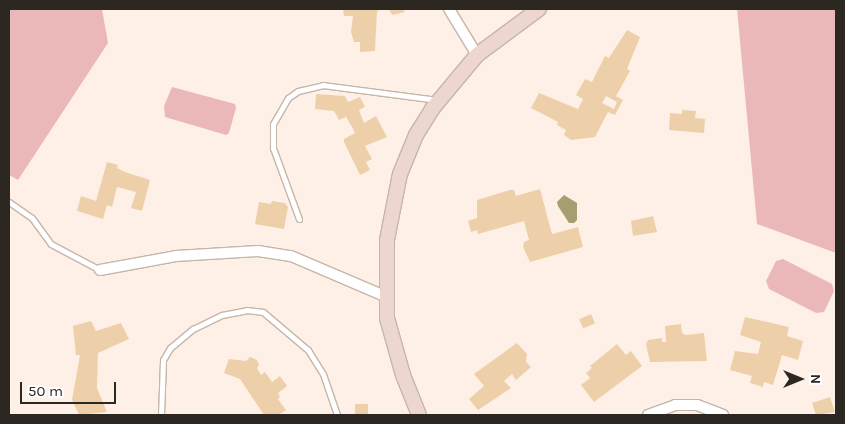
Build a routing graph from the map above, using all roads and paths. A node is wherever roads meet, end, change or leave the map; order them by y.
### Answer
1 (449, 9) edge
2 (539, 9) edge
3 (478, 55) junction
4 (440, 100) junction
5 (9, 202) edge
6 (299, 219) dead end
7 (100, 270) joint
8 (387, 297) junction
9 (160, 415) edge
10 (337, 415) edge
11 (419, 415) edge
12 (648, 415) edge
13 (723, 415) edge

1 - 3 street
2 - 3 street
3 - 4 street
4 - 6 lane
4 - 8 street
5 - 7 lane
7 - 8 street
8 - 11 street
9 - 10 lane
12 - 13 street

